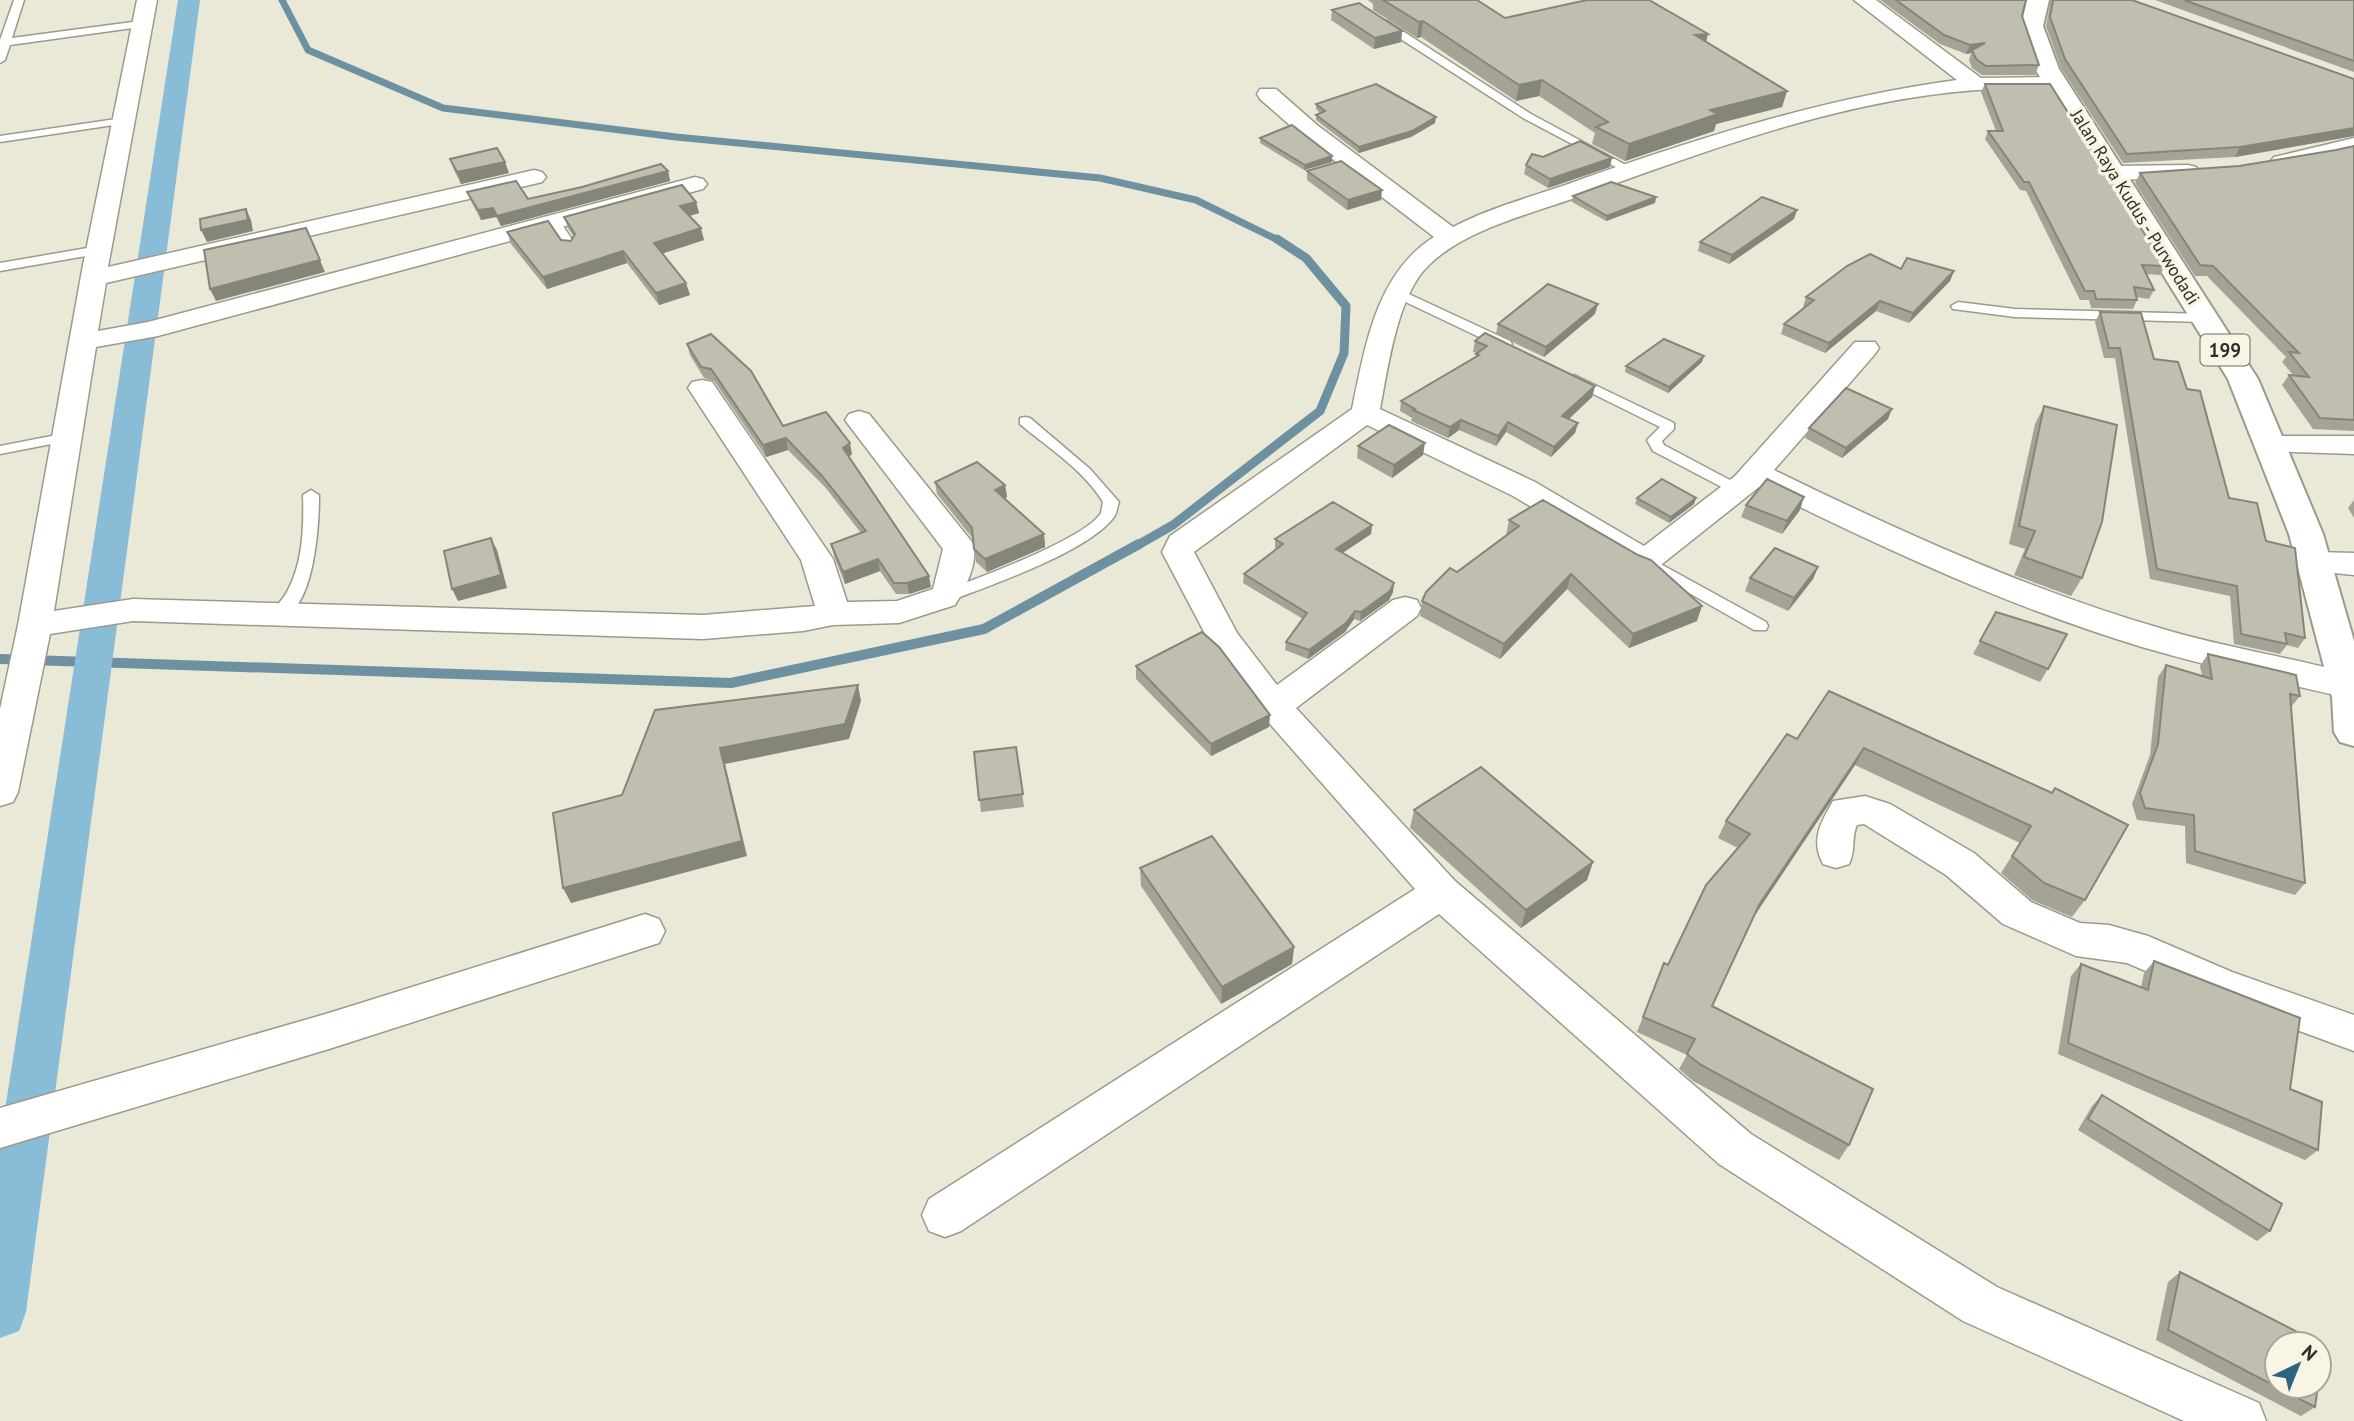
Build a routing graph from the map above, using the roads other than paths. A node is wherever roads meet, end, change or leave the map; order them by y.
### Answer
1 (19, 0) edge
2 (1864, 0) edge
3 (2038, 0) edge
4 (143, 12) edge
5 (1374, 18) edge
6 (3, 42) edge
7 (0, 60) edge
8 (2056, 83) junction
9 (1976, 84) junction
10 (1268, 94) dead end
11 (122, 125) junction
12 (0, 139) edge
13 (0, 146) edge
14 (2349, 150) edge
15 (2264, 164) edge
16 (2214, 169) edge
17 (1631, 171) junction
18 (2114, 173) junction
19 (534, 177) dead end
20 (695, 184) dead end
21 (555, 223) junction
22 (1453, 239) junction
23 (571, 247) edge
24 (99, 250) junction
25 (0, 267) edge
26 (94, 278) junction
27 (1398, 293) junction
28 (1958, 306) dead end
29 (2205, 318) junction
30 (91, 340) junction
31 (1866, 348) dead end
32 (1520, 352) edge
33 (1566, 374) edge
34 (702, 388) dead end
35 (1364, 413) junction
36 (859, 419) dead end
37 (1025, 421) dead end
38 (68, 437) junction
39 (2354, 444) edge
40 (2271, 445) junction
41 (0, 450) edge
42 (1747, 481) junction
43 (311, 495) dead end
44 (1646, 561) junction
45 (2315, 563) junction
46 (2354, 564) edge
47 (944, 597) junction
48 (1405, 608) dead end
49 (280, 613) junction
50 (833, 614) junction
51 (1759, 626) dead end
52 (22, 663) edge
53 (2348, 686) junction
54 (1274, 706) junction
55 (2354, 732) edge
56 (0, 792) edge
57 (1836, 853) dead end
58 (1441, 892) junction
59 (645, 931) dead end
60 (2354, 1033) edge
61 (0, 1128) edge
62 (945, 1215) dead end
63 (2241, 1421) edge

1 - 6 lane
2 - 9 street
3 - 8 main road, Jalan Raya Kudus - Purwodadi / 199
4 - 6 lane
4 - 11 street
5 - 17 lane
6 - 7 lane
8 - 9 street
8 - 18 main road, Jalan Raya Kudus - Purwodadi / 199
9 - 17 street
10 - 22 street
11 - 12 lane
11 - 13 lane
11 - 24 street
14 - 15 street
16 - 18 street
17 - 22 street
18 - 29 main road, Jalan Raya Kudus - Purwodadi / 199
19 - 26 street
20 - 21 street
21 - 23 lane
21 - 30 street
22 - 27 street
24 - 25 lane
24 - 26 street
26 - 30 street
27 - 32 lane
27 - 35 street
28 - 29 lane
29 - 40 main road, Jalan Raya Kudus - Purwodadi / 199
30 - 38 street
31 - 42 street
33 - 42 lane
34 - 50 street
35 - 44 street
35 - 54 street
36 - 47 street
37 - 47 lane
38 - 41 lane
38 - 52 street
39 - 40 street
40 - 45 main road, Jalan Raya Kudus - Purwodadi / 199
42 - 44 street
42 - 53 street
43 - 49 lane
44 - 51 lane
45 - 46 street
45 - 53 main road, Jalan Raya Kudus - Purwodadi / 199
47 - 50 street
48 - 54 street
49 - 50 street
49 - 52 street
52 - 56 street
53 - 55 main road, Jalan Raya Kudus - Purwodadi / 199
54 - 58 street
57 - 60 street
58 - 62 street
58 - 63 street
59 - 61 street

